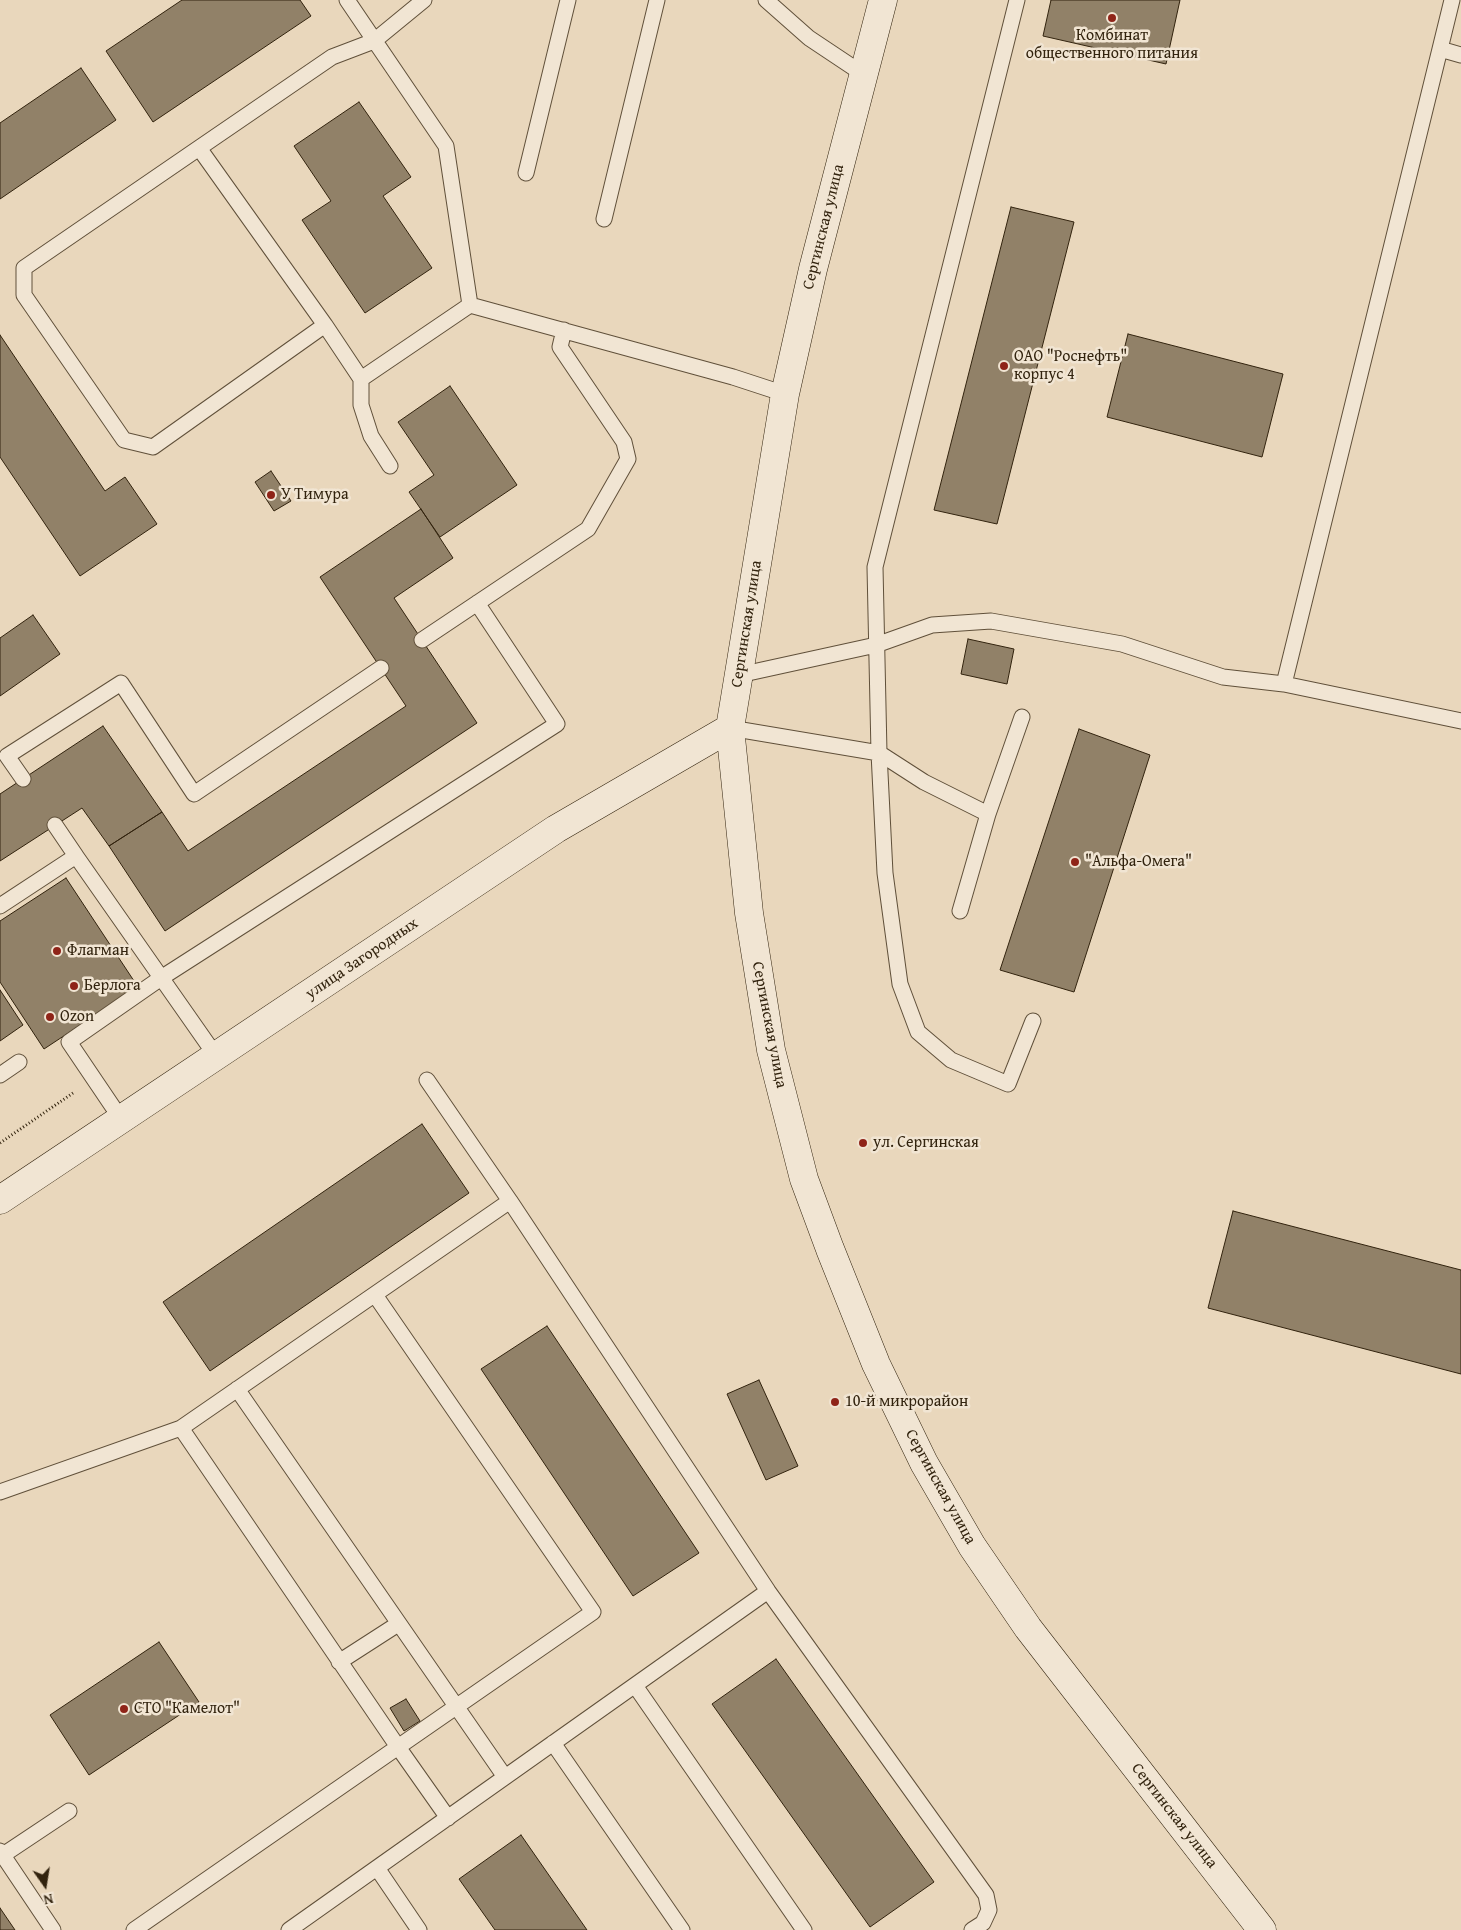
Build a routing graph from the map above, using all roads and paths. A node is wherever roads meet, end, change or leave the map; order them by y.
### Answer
1 (347, 0) edge
2 (424, 0) edge
3 (568, 0) edge
4 (657, 0) edge
5 (766, 0) edge
6 (883, 0) edge
7 (1017, 0) edge
8 (1448, 1) edge
9 (374, 41) junction
10 (1440, 49) junction
11 (1461, 55) edge
12 (863, 74) junction
13 (199, 148) junction
14 (526, 174) dead end
15 (604, 219) dead end
16 (470, 305) junction
17 (325, 325) junction
18 (564, 330) junction
19 (361, 379) junction
20 (785, 394) junction
21 (390, 466) dead end
22 (477, 603) junction
23 (422, 640) dead end
24 (876, 645) junction
25 (381, 668) dead end
26 (739, 676) junction
27 (1284, 684) junction
28 (1022, 717) dead end
29 (1461, 721) edge
30 (730, 728) junction
31 (879, 753) junction
32 (23, 779) dead end
33 (988, 814) junction
34 (55, 825) dead end
35 (76, 856) junction
36 (0, 906) edge
37 (960, 911) dead end
38 (162, 978) junction
39 (1033, 1021) dead end
40 (216, 1056) junction
41 (19, 1062) dead end
42 (0, 1075) edge
43 (94, 1079) junction
44 (427, 1080) dead end
45 (121, 1119) junction
46 (0, 1143) edge
47 (0, 1200) edge
48 (510, 1201) junction
49 (375, 1295) junction
50 (237, 1389) junction
51 (181, 1428) junction
52 (0, 1492) edge
53 (768, 1592) junction
54 (398, 1624) junction
55 (339, 1662) junction
56 (636, 1687) junction
57 (455, 1707) junction
58 (553, 1743) junction
59 (398, 1747) junction
60 (505, 1777) junction
61 (68, 1811) dead end
62 (448, 1818) junction
63 (1, 1853) edge
64 (377, 1868) junction
65 (53, 1930) edge
66 (134, 1930) edge
67 (289, 1930) edge
68 (418, 1930) edge
69 (682, 1930) edge
70 (804, 1930) edge
71 (972, 1930) edge
72 (1262, 1930) edge

1 - 9 lane
2 - 9 lane
3 - 14 lane
4 - 15 lane
5 - 12 lane
6 - 12 main road, Сергинская улица
7 - 24 lane
8 - 10 lane
9 - 13 lane
9 - 16 lane
10 - 11 lane
10 - 27 lane
12 - 20 main road, Сергинская улица
13 - 17 lane
13 - 17 lane
16 - 18 lane
16 - 19 lane
17 - 19 lane
18 - 20 lane
18 - 22 lane
19 - 21 lane
20 - 26 main road, Сергинская улица
22 - 23 lane
22 - 38 lane
24 - 26 lane
24 - 27 lane
24 - 31 lane
25 - 32 lane
26 - 30 main road, Сергинская улица
27 - 29 lane
28 - 33 lane
30 - 31 lane
30 - 40 main road, улица Загородных
30 - 72 main road, Сергинская улица
31 - 33 lane
31 - 39 lane
33 - 37 lane
34 - 35 lane
35 - 36 lane
35 - 38 lane
38 - 40 lane
38 - 43 lane
40 - 45 main road, улица Загородных
41 - 42 lane
43 - 45 lane
43 - 46 path
44 - 48 lane
45 - 47 main road, улица Загородных
48 - 49 lane
48 - 53 lane
49 - 50 lane
49 - 57 lane
50 - 51 lane
50 - 54 lane
51 - 52 lane
51 - 55 lane
53 - 56 lane
53 - 71 lane
54 - 55 lane
54 - 57 lane
55 - 59 lane
56 - 58 lane
56 - 70 lane
57 - 59 lane
57 - 60 lane
58 - 60 lane
58 - 69 lane
59 - 62 lane
59 - 66 lane
60 - 62 lane
61 - 63 lane
62 - 64 lane
63 - 65 lane
64 - 67 lane
64 - 68 lane

